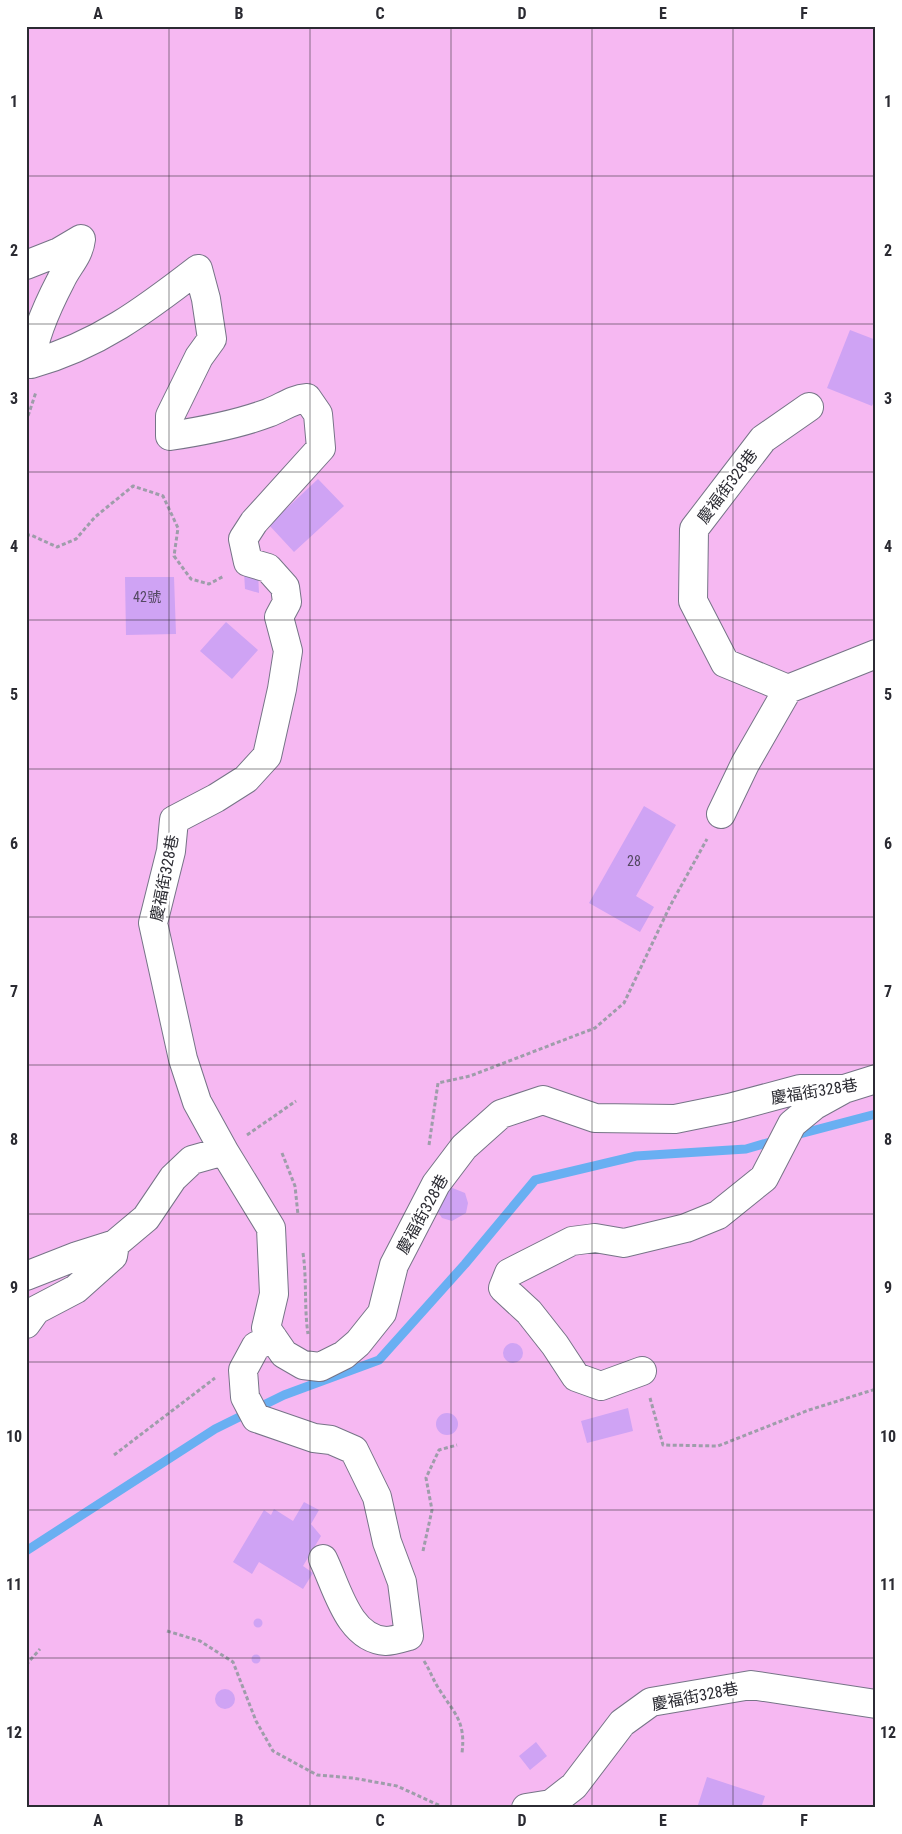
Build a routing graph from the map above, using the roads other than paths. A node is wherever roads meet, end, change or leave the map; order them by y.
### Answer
1 (26, 265) edge
2 (809, 407) dead end
3 (876, 654) edge
4 (788, 689) junction
5 (721, 814) road end
6 (876, 1078) edge
7 (844, 1089) junction
8 (224, 1151) junction
9 (115, 1244) junction
10 (26, 1276) edge
11 (26, 1324) edge
12 (273, 1338) junction
13 (642, 1371) road end
14 (323, 1560) dead end
15 (876, 1704) edge
16 (526, 1808) edge

1 - 8 street, 慶福街328巷
2 - 4 street, 慶福街328巷
3 - 4 street
4 - 5 street
6 - 7 street, 慶福街328巷
7 - 12 street, 慶福街328巷
7 - 13 street
8 - 9 street
8 - 12 street, 慶福街328巷
9 - 10 street
9 - 11 street
12 - 14 street
15 - 16 street, 慶福街328巷

